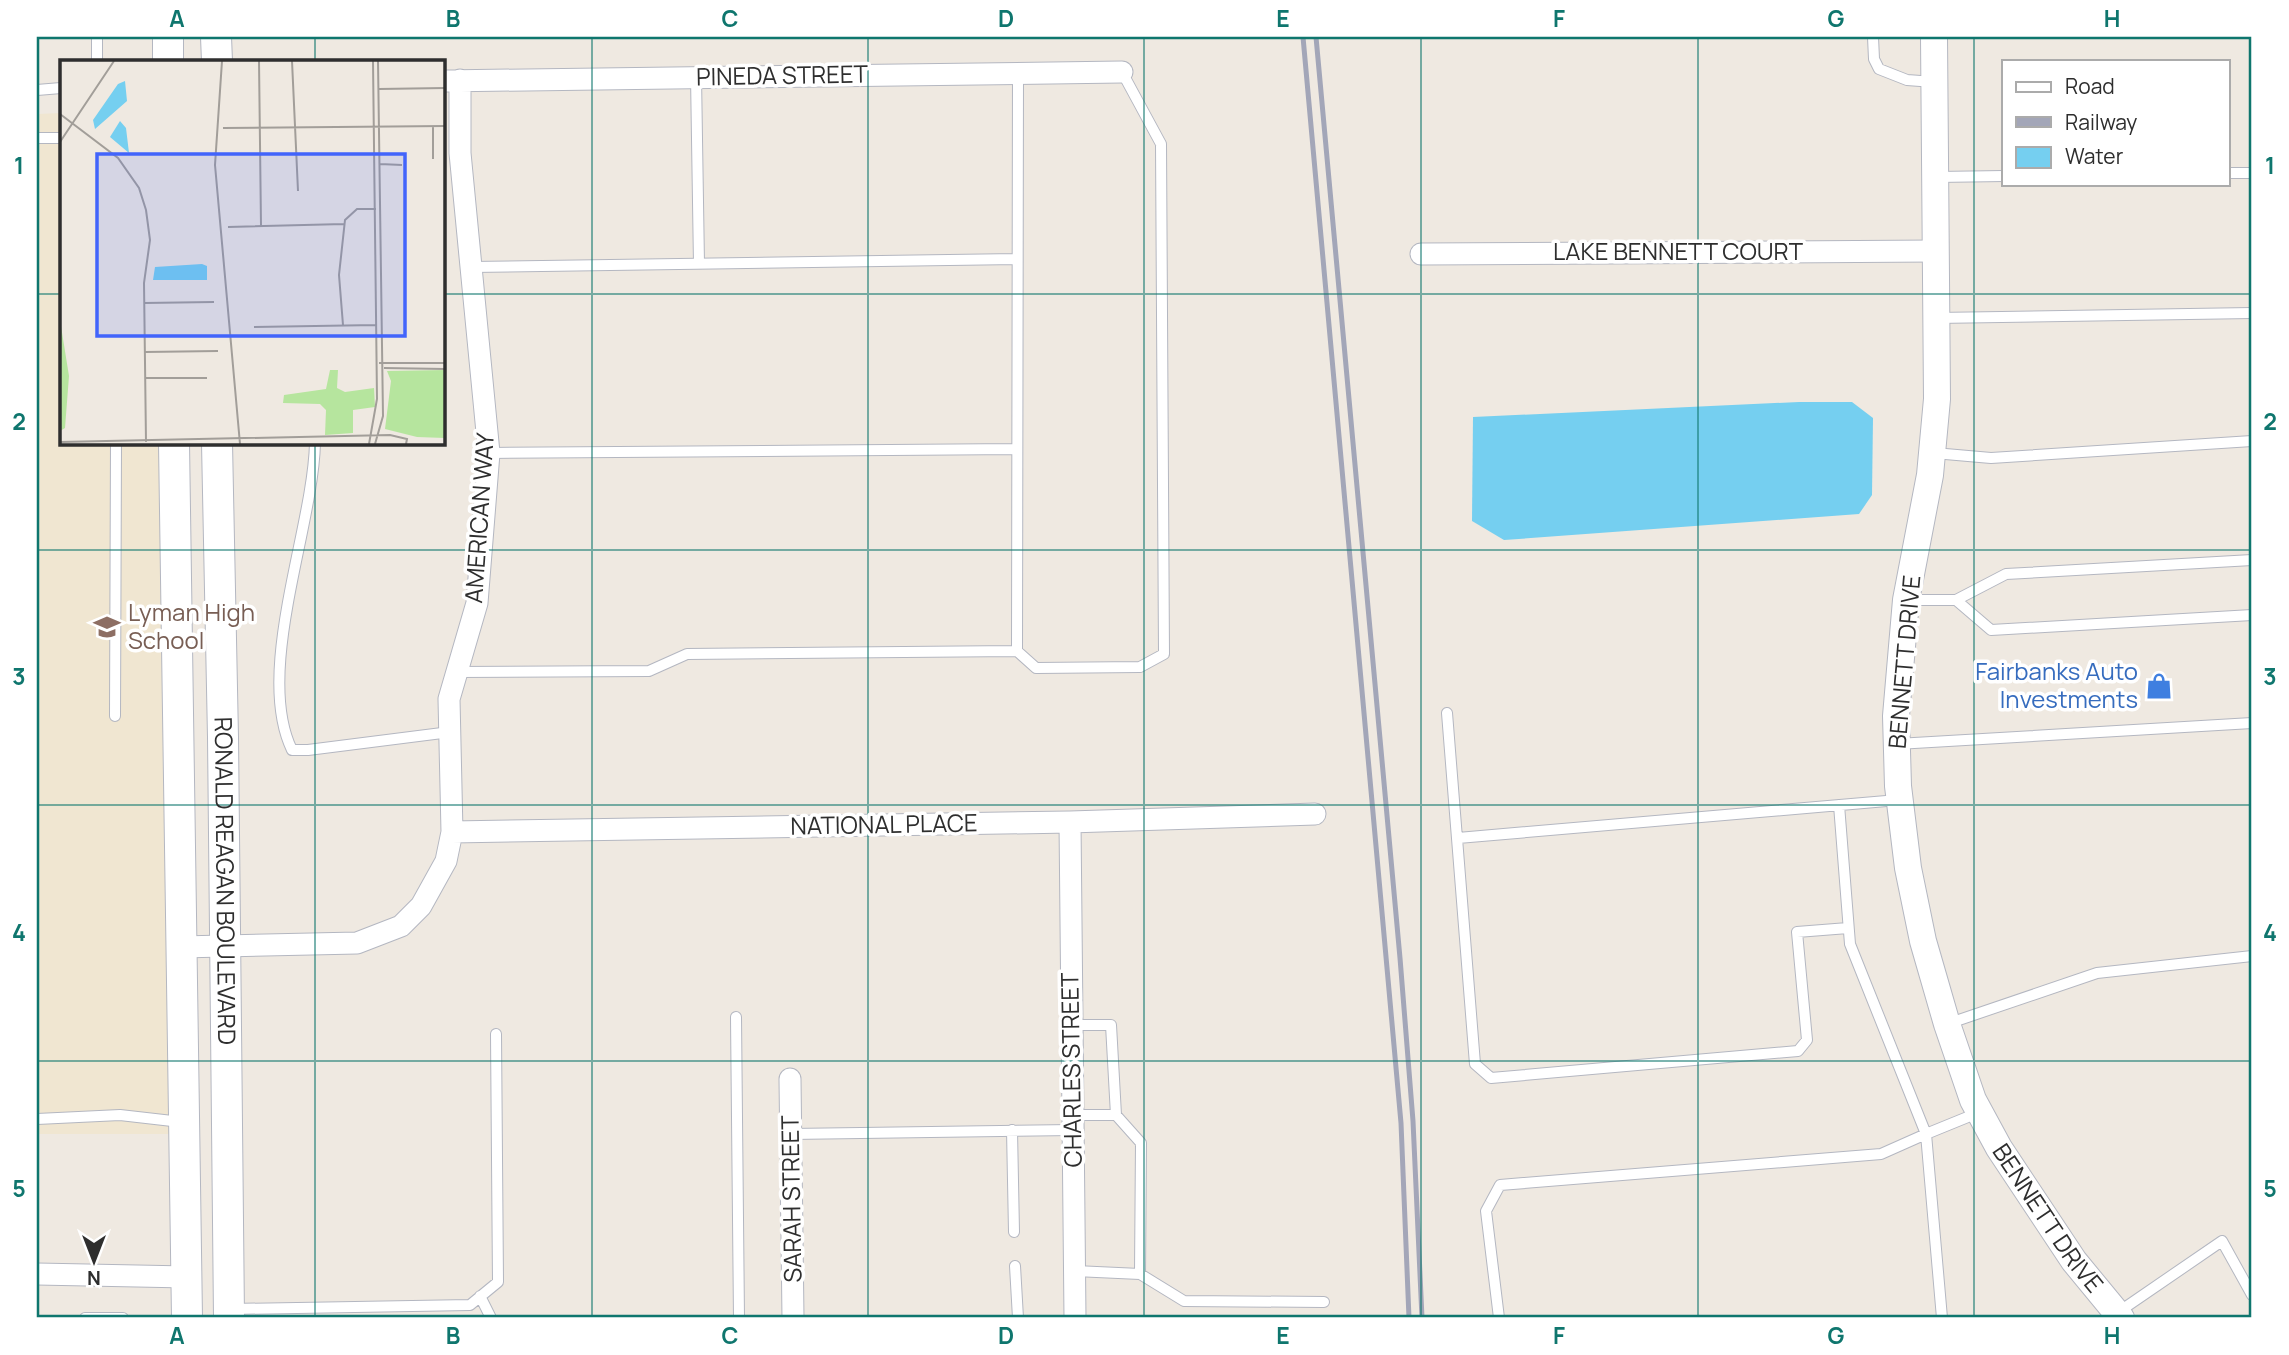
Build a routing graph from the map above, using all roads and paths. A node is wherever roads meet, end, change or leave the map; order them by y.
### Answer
1 (97, 37) edge
2 (168, 37) edge
3 (216, 37) edge
4 (1873, 37) edge
5 (1934, 37) edge
6 (97, 60) edge
7 (168, 60) edge
8 (217, 60) edge
9 (1122, 72) joint
10 (1018, 73) junction
11 (696, 76) junction
12 (452, 80) edge
13 (1934, 82) junction
14 (60, 88) edge
15 (37, 90) edge
16 (37, 138) edge
17 (60, 138) edge
18 (2230, 173) edge
19 (2252, 173) edge
20 (2002, 176) edge
21 (1935, 177) junction
22 (1936, 251) junction
23 (1421, 254) dead end
24 (1017, 259) junction
25 (699, 264) junction
26 (471, 267) junction
27 (2252, 313) edge
28 (1936, 318) junction
29 (2252, 441) edge
30 (116, 444) edge
31 (174, 444) edge
32 (216, 444) edge
33 (315, 444) edge
34 (1017, 449) junction
35 (489, 453) junction
36 (1932, 453) junction
37 (2252, 560) edge
38 (1906, 600) junction
39 (1956, 600) junction
40 (2252, 615) edge
41 (1017, 651) junction
42 (456, 673) junction
43 (1447, 713) dead end
44 (115, 716) dead end
45 (2252, 723) edge
46 (450, 732) junction
47 (1897, 744) junction
48 (1900, 800) junction
49 (1839, 805) junction
50 (1315, 814) dead end
51 (1070, 822) junction
52 (452, 832) junction
53 (1458, 838) junction
54 (1848, 928) junction
55 (226, 946) junction
56 (181, 947) junction
57 (2252, 956) edge
58 (736, 1017) dead end
59 (1947, 1024) junction
60 (1070, 1025) junction
61 (496, 1034) dead end
62 (790, 1079) dead end
63 (1980, 1112) junction
64 (1116, 1115) junction
65 (37, 1119) edge
66 (1073, 1122) junction
67 (184, 1123) junction
68 (1012, 1130) junction
69 (791, 1134) junction
70 (1926, 1134) junction
71 (1014, 1232) dead end
72 (1015, 1266) dead end
73 (1075, 1271) junction
74 (37, 1274) edge
75 (1140, 1274) junction
76 (187, 1278) junction
77 (2252, 1295) edge
78 (480, 1296) junction
79 (1324, 1302) dead end
80 (229, 1314) edge
81 (2119, 1316) edge
82 (85, 1318) edge
83 (123, 1318) edge
84 (187, 1318) edge
85 (491, 1318) edge
86 (739, 1318) edge
87 (793, 1318) edge
88 (1018, 1318) edge
89 (1075, 1318) edge
90 (1499, 1318) edge
91 (1942, 1318) edge

1 - 6 lane
2 - 7 main road
3 - 8 main road
4 - 13 lane
5 - 13 street, BENNETT DRIVE
9 - 10 street, PINEDA STREET
9 - 41 lane
10 - 11 street, PINEDA STREET
10 - 24 lane
11 - 12 street, PINEDA STREET
11 - 25 lane
12 - 26 street, AMERICAN WAY
13 - 21 street, BENNETT DRIVE
14 - 15 lane
16 - 17 lane
18 - 19 lane
20 - 21 lane
21 - 22 street, BENNETT DRIVE
22 - 23 street, LAKE BENNETT COURT
22 - 28 street, BENNETT DRIVE
24 - 25 lane
24 - 34 lane
25 - 26 lane
26 - 35 street, AMERICAN WAY
27 - 28 lane
28 - 36 street, BENNETT DRIVE
29 - 36 lane
30 - 44 lane
31 - 56 main road, RONALD REAGAN BOULEVARD
32 - 55 main road, RONALD REAGAN BOULEVARD
33 - 46 lane
34 - 35 lane
34 - 41 lane
35 - 42 street, AMERICAN WAY
36 - 38 street, BENNETT DRIVE
37 - 39 lane
38 - 39 lane
38 - 47 street, BENNETT DRIVE
39 - 40 lane
41 - 42 lane
42 - 46 street, AMERICAN WAY
43 - 53 lane
45 - 47 lane
46 - 52 street, AMERICAN WAY
47 - 48 street, BENNETT DRIVE
48 - 49 lane
48 - 59 street, BENNETT DRIVE
49 - 53 lane
49 - 54 lane
50 - 51 street, NATIONAL PLACE
51 - 52 street, NATIONAL PLACE
51 - 60 street, CHARLES STREET
52 - 55 street, AMERICAN WAY
53 - 54 lane
54 - 70 lane
55 - 56 street, AMERICAN WAY
55 - 80 main road, RONALD REAGAN BOULEVARD
56 - 67 main road, RONALD REAGAN BOULEVARD
57 - 59 lane
58 - 86 lane
59 - 63 street, BENNETT DRIVE
60 - 64 lane
60 - 66 street, CHARLES STREET
61 - 78 lane
62 - 69 street, SARAH STREET
63 - 70 lane
63 - 81 street, BENNETT DRIVE
64 - 66 lane
64 - 75 lane
65 - 67 lane
66 - 68 lane
66 - 73 street, CHARLES STREET
67 - 76 main road, RONALD REAGAN BOULEVARD
68 - 69 lane
68 - 71 lane
69 - 87 street, SARAH STREET
70 - 90 lane
70 - 91 lane
72 - 88 lane
73 - 75 lane
73 - 89 street, CHARLES STREET
74 - 76 street
75 - 79 lane
76 - 84 main road, RONALD REAGAN BOULEVARD
77 - 81 lane
78 - 80 lane
78 - 85 lane
82 - 83 lane

